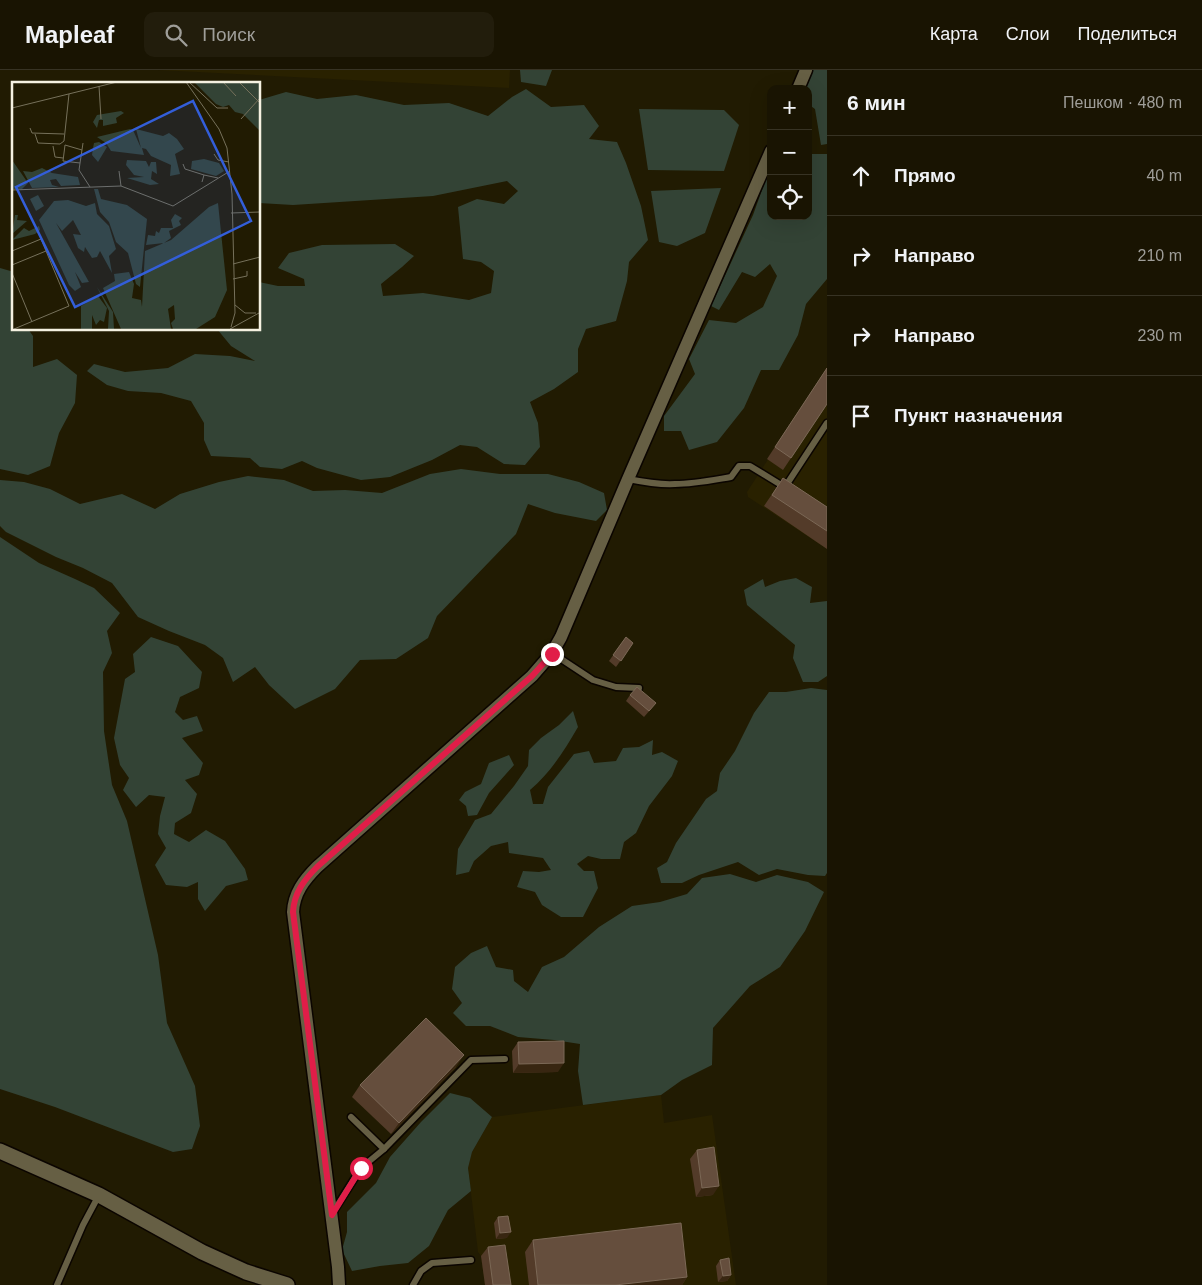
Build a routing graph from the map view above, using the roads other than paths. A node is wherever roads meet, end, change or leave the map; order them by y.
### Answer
1 (806, 70) edge
2 (800, 85) edge
3 (767, 159) edge
4 (827, 423) edge
5 (628, 478) junction
6 (785, 487) junction
7 (792, 492) edge
8 (552, 654) junction
9 (639, 688) edge
10 (505, 1059) dead end
11 (352, 1118) dead end
12 (384, 1149) junction
13 (0, 1151) edge
14 (99, 1195) junction
15 (332, 1215) junction
16 (471, 1260) dead end
17 (57, 1285) edge
18 (287, 1285) edge
19 (339, 1285) edge
20 (413, 1285) edge

1 - 2 street
3 - 5 street
4 - 6 lane
5 - 6 lane
5 - 8 street
6 - 7 lane
8 - 9 lane
8 - 15 street
10 - 12 lane
11 - 12 lane
12 - 15 lane
13 - 14 street
14 - 17 lane
14 - 18 street
15 - 19 street
16 - 20 lane

